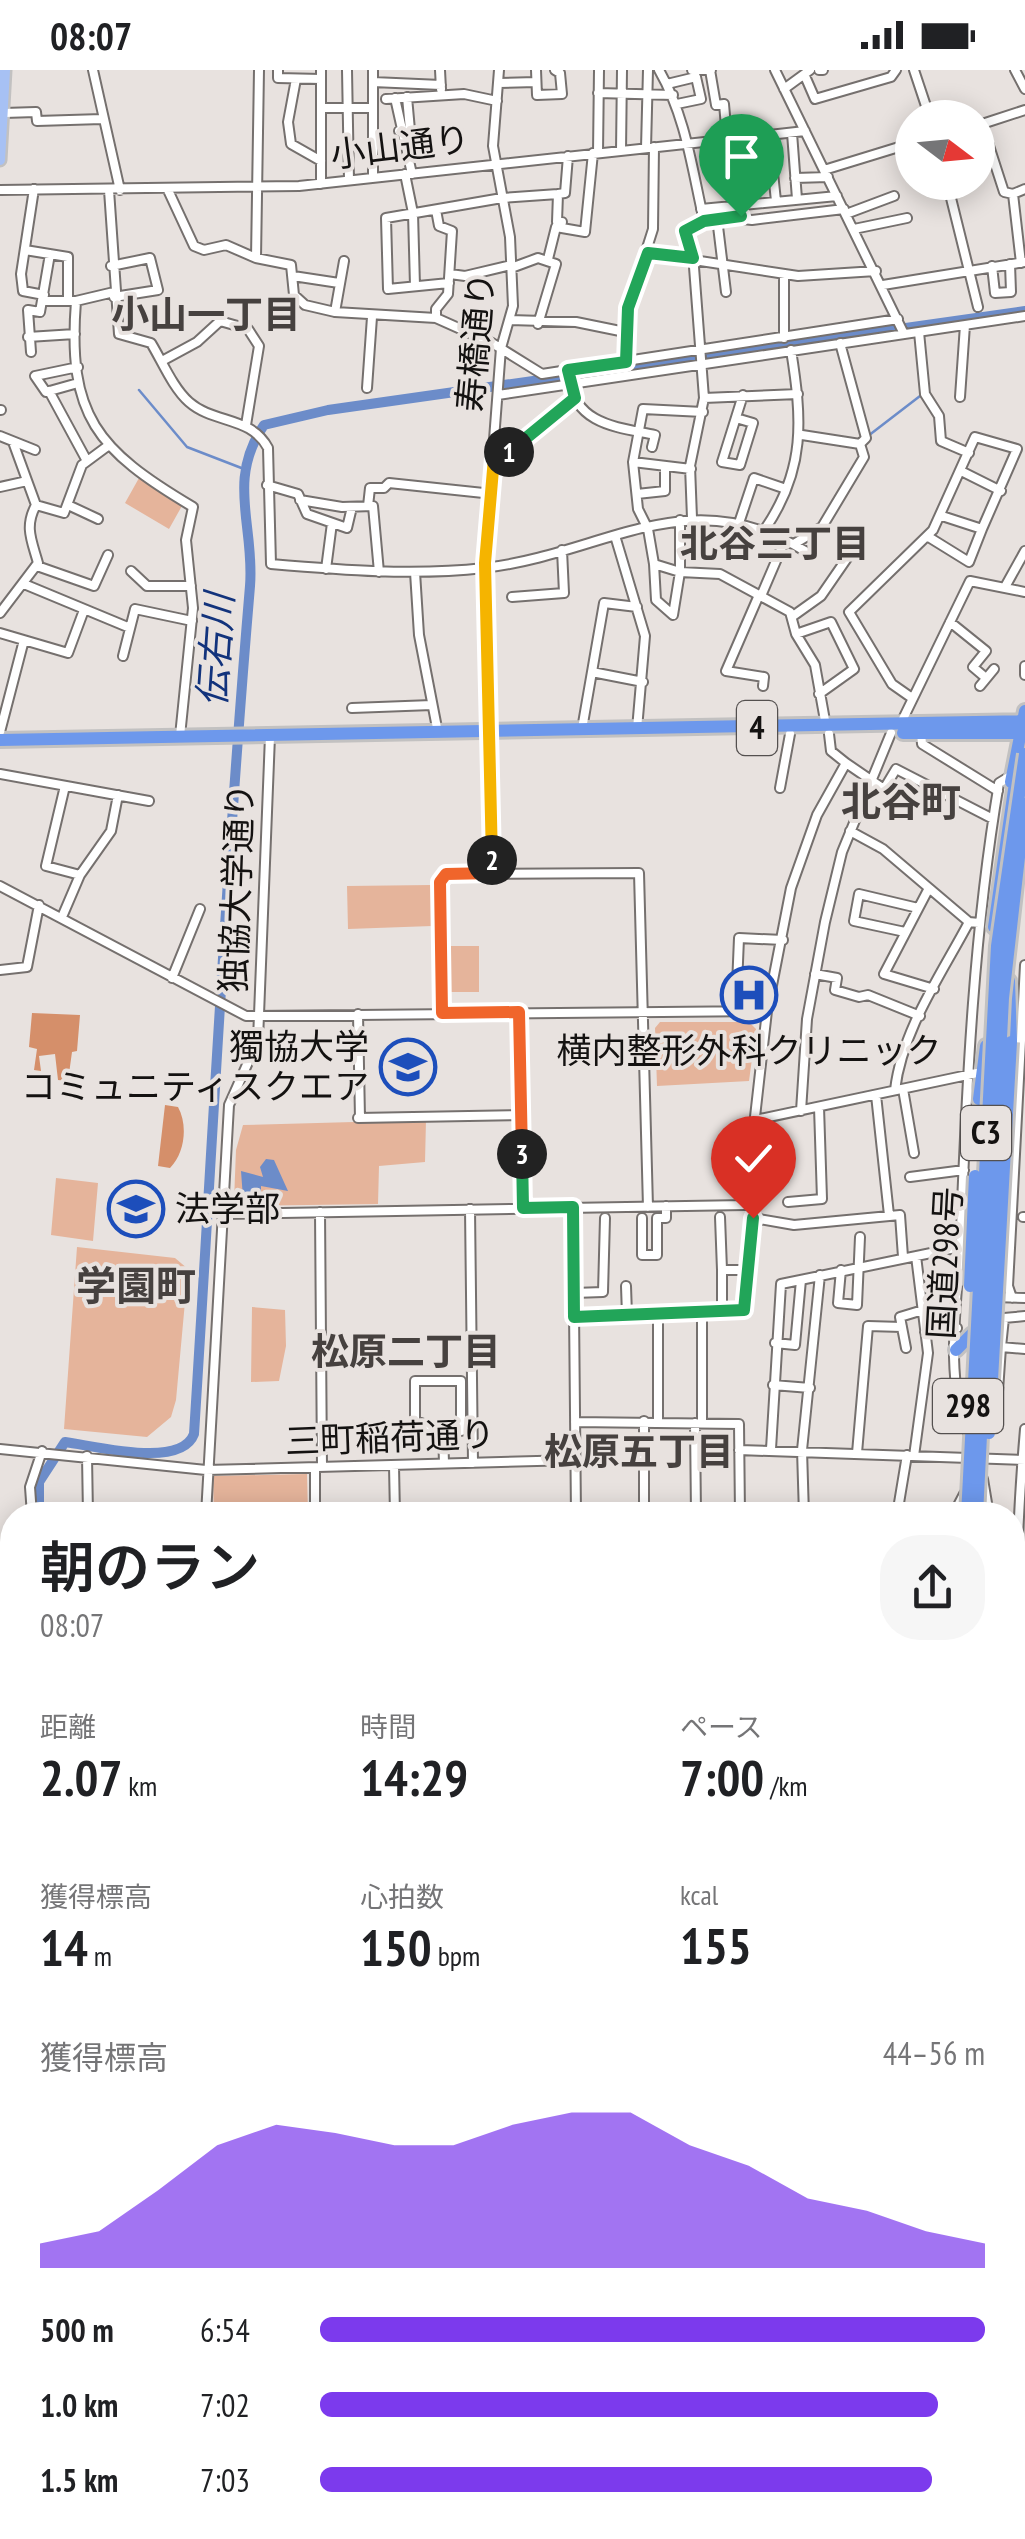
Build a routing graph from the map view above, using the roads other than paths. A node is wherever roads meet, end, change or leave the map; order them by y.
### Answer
1 (5, 70) edge
2 (93, 70) edge
3 (259, 70) edge
4 (278, 70) edge
5 (347, 70) edge
6 (373, 70) edge
7 (407, 70) edge
8 (440, 70) edge
9 (498, 70) edge
10 (536, 70) edge
11 (555, 70) edge
12 (599, 70) edge
13 (622, 70) edge
14 (648, 70) edge
15 (692, 70) edge
16 (710, 70) edge
17 (775, 70) edge
18 (896, 70) edge
19 (914, 70) edge
20 (1016, 70) edge
21 (664, 71) edge
22 (808, 73) edge
23 (321, 75) edge
24 (296, 79) junction
25 (373, 82) junction
26 (536, 82) junction
27 (404, 83) junction
28 (498, 83) junction
29 (667, 84) junction
30 (441, 85) junction
31 (784, 88) junction
32 (1025, 89) edge
33 (598, 93) junction
34 (622, 94) junction
35 (646, 94) junction
36 (407, 97) junction
37 (440, 98) junction
38 (676, 99) junction
39 (924, 100) edge
40 (497, 101) junction
41 (320, 108) junction
42 (348, 108) junction
43 (373, 108) junction
44 (1025, 110) edge
45 (4, 113) junction
46 (102, 119) junction
47 (995, 119) edge
48 (399, 131) junction
49 (805, 131) junction
50 (792, 133) junction
51 (769, 135) junction
52 (749, 137) junction
53 (728, 139) junction
54 (685, 144) junction
55 (650, 148) junction
56 (895, 149) edge
57 (621, 151) junction
58 (596, 153) junction
59 (568, 156) junction
60 (0, 160) edge
61 (321, 161) junction
62 (495, 164) junction
63 (995, 166) edge
64 (408, 174) junction
65 (826, 174) junction
66 (374, 178) junction
67 (796, 178) junction
68 (349, 180) junction
69 (321, 184) junction
70 (257, 187) junction
71 (167, 188) junction
72 (1025, 188) edge
73 (0, 190) edge
74 (34, 190) junction
75 (114, 190) junction
76 (558, 194) junction
77 (1013, 194) junction
78 (838, 196) junction
79 (894, 196) dead end
80 (502, 198) junction
81 (797, 200) junction
82 (952, 200) edge
83 (776, 201) junction
84 (754, 203) junction
85 (733, 206) junction
86 (701, 209) junction
87 (436, 210) junction
88 (845, 211) junction
89 (413, 214) junction
90 (717, 218) junction
91 (907, 218) dead end
92 (704, 221) junction
93 (586, 228) junction
94 (854, 229) junction
95 (24, 250) junction
96 (648, 253) junction
97 (50, 254) junction
98 (256, 258) junction
99 (693, 258) junction
100 (548, 260) junction
101 (344, 261) dead end
102 (720, 262) junction
103 (1023, 262) edge
104 (1010, 264) junction
105 (111, 266) junction
106 (511, 266) junction
107 (992, 266) junction
108 (969, 269) junction
109 (876, 271) junction
110 (784, 274) junction
111 (293, 276) junction
112 (450, 279) junction
113 (339, 283) junction
114 (882, 285) junction
115 (415, 286) junction
116 (726, 292) dead end
117 (114, 295) junction
118 (43, 298) junction
119 (72, 301) junction
120 (978, 306) dead end
121 (334, 312) junction
122 (1025, 316) edge
123 (372, 317) junction
124 (436, 318) junction
125 (510, 320) junction
126 (538, 324) junction
127 (965, 325) junction
128 (901, 327) junction
129 (625, 332) junction
130 (919, 332) junction
131 (75, 334) junction
132 (28, 337) junction
133 (784, 338) junction
134 (840, 343) junction
135 (501, 348) junction
136 (792, 350) junction
137 (30, 352) dead end
138 (700, 357) junction
139 (162, 361) junction
140 (626, 362) junction
141 (78, 367) junction
142 (569, 376) junction
143 (78, 384) junction
144 (367, 388) dead end
145 (49, 391) junction
146 (498, 393) junction
147 (743, 394) junction
148 (798, 394) junction
149 (575, 398) junction
150 (704, 398) junction
151 (960, 398) dead end
152 (703, 412) junction
153 (736, 418) junction
154 (250, 428) junction
155 (639, 432) junction
156 (802, 435) junction
157 (0, 436) edge
158 (13, 442) junction
159 (860, 444) junction
160 (108, 445) junction
161 (652, 448) dead end
162 (35, 450) dead end
163 (969, 453) junction
164 (494, 458) junction
165 (87, 462) junction
166 (634, 462) junction
167 (665, 466) junction
168 (691, 469) junction
169 (962, 471) junction
170 (28, 481) junction
171 (267, 485) junction
172 (0, 487) edge
173 (786, 490) junction
174 (1001, 491) junction
175 (493, 494) junction
176 (636, 494) junction
177 (300, 500) junction
178 (36, 505) junction
179 (68, 506) junction
180 (368, 506) junction
181 (352, 507) junction
182 (942, 516) junction
183 (692, 518) junction
184 (98, 519) dead end
185 (680, 520) junction
186 (332, 523) junction
187 (739, 523) junction
188 (646, 525) junction
189 (982, 529) junction
190 (766, 530) junction
191 (927, 536) junction
192 (616, 539) junction
193 (789, 542) junction
194 (562, 550) junction
195 (805, 551) dead end
196 (852, 551) dead end
197 (1025, 551) edge
198 (108, 555) dead end
199 (654, 564) junction
200 (37, 566) junction
201 (485, 568) junction
202 (326, 569) junction
203 (131, 571) dead end
204 (379, 572) junction
205 (415, 572) junction
206 (680, 572) junction
207 (655, 578) junction
208 (630, 581) junction
209 (24, 584) junction
210 (191, 586) junction
211 (1005, 587) junction
212 (1025, 592) edge
213 (760, 595) junction
214 (512, 596) dead end
215 (637, 607) junction
216 (84, 610) junction
217 (0, 613) edge
218 (793, 616) junction
219 (192, 621) junction
220 (950, 622) junction
221 (130, 628) junction
222 (0, 633) edge
223 (796, 634) junction
224 (24, 640) junction
225 (123, 656) dead end
226 (1025, 666) edge
227 (994, 669) dead end
228 (592, 672) junction
229 (1025, 675) edge
230 (642, 682) junction
231 (762, 686) dead end
232 (0, 690) edge
233 (818, 694) junction
234 (10, 695) junction
235 (912, 698) junction
236 (432, 705) junction
237 (352, 708) dead end
238 (1024, 724) edge
239 (895, 729) junction
240 (582, 730) junction
241 (636, 730) junction
242 (828, 730) junction
243 (438, 733) junction
244 (921, 733) junction
245 (790, 734) junction
246 (180, 736) junction
247 (491, 736) junction
248 (0, 739) edge
249 (239, 740) junction
250 (270, 740) junction
251 (1025, 754) edge
252 (846, 763) junction
253 (0, 774) edge
254 (1014, 775) junction
255 (869, 779) junction
256 (65, 786) junction
257 (780, 788) dead end
258 (998, 791) junction
259 (118, 796) junction
260 (149, 800) dead end
261 (1025, 804) edge
262 (993, 819) junction
263 (850, 832) junction
264 (1025, 835) edge
265 (1025, 858) edge
266 (492, 873) junction
267 (80, 874) junction
268 (0, 886) edge
269 (929, 888) junction
270 (39, 905) junction
271 (918, 908) junction
272 (200, 909) dead end
273 (62, 918) junction
274 (974, 922) junction
275 (906, 932) junction
276 (784, 940) junction
277 (1012, 946) junction
278 (1025, 964) edge
279 (0, 970) edge
280 (815, 974) junction
281 (172, 978) junction
282 (1009, 981) junction
283 (934, 989) junction
284 (736, 1010) junction
285 (644, 1011) junction
286 (767, 1011) junction
287 (519, 1012) junction
288 (442, 1013) junction
289 (358, 1014) junction
290 (259, 1016) junction
291 (920, 1016) junction
292 (1023, 1021) edge
293 (986, 1046) junction
294 (1019, 1064) edge
295 (973, 1074) junction
296 (899, 1090) junction
297 (876, 1094) junction
298 (819, 1107) junction
299 (801, 1111) junction
300 (521, 1115) junction
301 (755, 1120) junction
302 (914, 1153) dead end
303 (964, 1170) junction
304 (1025, 1175) edge
305 (910, 1177) dead end
306 (1013, 1177) junction
307 (788, 1202) dead end
308 (648, 1206) junction
309 (666, 1206) junction
310 (573, 1207) junction
311 (523, 1208) junction
312 (470, 1209) junction
313 (320, 1212) junction
314 (222, 1214) junction
315 (889, 1215) junction
316 (720, 1217) dead end
317 (605, 1218) dead end
318 (642, 1218) dead end
319 (962, 1227) junction
320 (1025, 1231) edge
321 (1010, 1233) junction
322 (860, 1236) dead end
323 (976, 1244) junction
324 (960, 1247) junction
325 (1009, 1251) junction
326 (916, 1256) junction
327 (903, 1257) junction
328 (994, 1264) junction
329 (861, 1266) junction
330 (722, 1270) junction
331 (748, 1270) junction
332 (841, 1270) junction
333 (820, 1276) junction
334 (801, 1280) junction
335 (626, 1286) dead end
336 (574, 1293) junction
337 (973, 1297) junction
338 (993, 1298) junction
339 (1012, 1298) junction
340 (1025, 1298) edge
341 (798, 1308) junction
342 (817, 1308) junction
343 (923, 1310) junction
344 (722, 1312) junction
345 (702, 1314) junction
346 (627, 1315) junction
347 (658, 1315) junction
348 (1025, 1316) edge
349 (574, 1317) junction
350 (902, 1326) junction
351 (956, 1328) junction
352 (925, 1332) junction
353 (991, 1333) junction
354 (972, 1334) junction
355 (775, 1342) junction
356 (1001, 1347) junction
357 (906, 1348) dead end
358 (1025, 1349) edge
359 (956, 1350) junction
360 (773, 1384) junction
361 (810, 1388) junction
362 (972, 1413) junction
363 (986, 1420) junction
364 (575, 1422) junction
365 (644, 1422) junction
366 (658, 1422) junction
367 (699, 1423) junction
368 (1025, 1429) edge
369 (444, 1431) junction
370 (967, 1431) junction
371 (0, 1448) edge
372 (771, 1449) junction
373 (739, 1450) junction
374 (802, 1450) junction
375 (44, 1451) junction
376 (857, 1453) junction
377 (88, 1456) junction
378 (910, 1456) junction
379 (966, 1457) junction
380 (984, 1458) junction
381 (575, 1460) junction
382 (1023, 1460) edge
383 (473, 1463) junction
384 (444, 1464) junction
385 (394, 1466) junction
386 (318, 1468) junction
387 (206, 1470) junction
388 (983, 1479) junction
389 (964, 1494) junction
390 (31, 1502) edge
391 (88, 1502) edge
392 (206, 1502) edge
393 (316, 1502) edge
394 (395, 1502) edge
395 (576, 1502) edge
396 (644, 1502) edge
397 (696, 1502) edge
398 (740, 1502) edge
399 (804, 1502) edge
400 (901, 1502) edge
401 (960, 1502) edge
402 (964, 1502) edge
403 (966, 1502) edge
404 (981, 1502) edge
405 (981, 1502) edge
406 (981, 1502) edge
407 (987, 1502) edge
408 (1022, 1502) edge

1 - 45 main road
2 - 46 street
3 - 70 street
4 - 24 street
5 - 42 street
6 - 25 street
7 - 27 street
8 - 30 street
9 - 28 street, 寿橋通り
10 - 26 street
11 - 26 street
12 - 33 street
13 - 34 street
14 - 35 street
15 - 16 street
16 - 53 street
17 - 31 street
18 - 22 street
19 - 39 street
20 - 32 street
21 - 29 street
22 - 31 street
23 - 24 street
23 - 41 street
24 - 61 street
25 - 27 street
25 - 43 street
26 - 28 street
27 - 30 street
28 - 40 street, 寿橋通り
29 - 38 street
29 - 38 street
30 - 37 street
31 - 49 street
33 - 34 street
33 - 58 street
34 - 35 street
34 - 57 street
35 - 38 street
35 - 55 street
36 - 37 street
36 - 48 street
36 - 48 street
37 - 40 street
38 - 54 street
40 - 62 street, 寿橋通り
41 - 42 street
41 - 61 street
42 - 43 street
42 - 68 street
43 - 66 street
44 - 47 street
45 - 46 street
45 - 60 main road
46 - 75 street
48 - 64 street
49 - 50 street, 小山通り
49 - 65 street
50 - 51 street, 小山通り
50 - 67 street
51 - 52 street, 小山通り
51 - 83 street
52 - 53 street, 小山通り
52 - 84 street
53 - 54 street, 小山通り
53 - 85 street
54 - 55 street, 小山通り
54 - 86 street
55 - 57 street, 小山通り
55 - 96 street
56 - 65 street
57 - 58 street, 小山通り
58 - 59 street, 小山通り
58 - 93 street
59 - 62 street, 小山通り
59 - 76 street
61 - 69 street
62 - 64 street, 小山通り
62 - 80 street, 寿橋通り
63 - 77 street
64 - 66 street, 小山通り
64 - 89 street
65 - 67 street
65 - 78 street
66 - 68 street, 小山通り
67 - 81 street
68 - 69 street, 小山通り
69 - 70 street, 小山通り
70 - 71 street, 小山通り
70 - 98 street
71 - 75 street, 小山通り
71 - 98 street
72 - 77 street
73 - 74 street, 小山通り
74 - 75 street, 小山通り
74 - 95 street
75 - 105 street
76 - 80 street
76 - 93 street
77 - 103 street
78 - 81 street
78 - 88 street
79 - 88 street
80 - 87 street
80 - 106 street, 寿橋通り
81 - 83 street
82 - 108 street
83 - 84 street
84 - 85 street
85 - 86 street
86 - 92 street
87 - 89 street
87 - 112 street
88 - 90 street
88 - 94 street
89 - 115 street
89 - 115 street
90 - 92 street
90 - 102 street
91 - 94 street
92 - 99 street
93 - 100 street
94 - 109 street
95 - 97 street
95 - 118 street
96 - 99 street
96 - 129 street
97 - 118 street
97 - 119 street
98 - 111 street
99 - 102 street
99 - 138 street
100 - 106 street
100 - 126 street
101 - 113 street
102 - 110 street
102 - 116 street
103 - 104 street
104 - 107 street
104 - 107 street
105 - 117 street
105 - 117 street
106 - 112 street
106 - 125 street, 寿橋通り
107 - 108 street
108 - 114 street
108 - 120 street
109 - 110 street
109 - 114 street
110 - 133 street
111 - 113 street
111 - 121 street
112 - 115 street
112 - 124 street
113 - 121 street
114 - 128 street
117 - 119 street
117 - 139 street
118 - 119 street
118 - 132 street
119 - 131 street
121 - 123 street
122 - 127 street
123 - 124 street
123 - 144 street
124 - 135 street
125 - 126 street
125 - 135 street, 寿橋通り
126 - 129 street
127 - 130 street
127 - 151 street
128 - 130 street
128 - 133 street
128 - 134 street
129 - 140 street
130 - 163 street
131 - 132 street
131 - 141 street
132 - 137 street
133 - 138 street
134 - 136 street
134 - 159 street
135 - 142 street
135 - 146 street, 寿橋通り
136 - 138 street
136 - 148 street
138 - 140 street
138 - 142 street
138 - 150 street
139 - 154 street
139 - 154 street
140 - 142 street
141 - 143 street
141 - 145 street
142 - 146 street
142 - 149 street
143 - 145 street
143 - 160 street
145 - 165 street
146 - 164 street, 寿橋通り
147 - 148 street
147 - 150 street
147 - 153 street
148 - 156 street
149 - 155 street
149 - 164 street
150 - 152 street
152 - 155 street
152 - 168 street
153 - 153 street
154 - 171 street
155 - 161 street
155 - 166 street
156 - 159 street
156 - 173 street
157 - 158 street
158 - 162 street
158 - 170 street
159 - 193 street
160 - 165 street
160 - 210 street
163 - 169 street
163 - 174 street
164 - 175 street, 寿橋通り
165 - 179 street
166 - 167 street
166 - 176 street
167 - 168 street
167 - 176 street
168 - 183 street
169 - 174 street
169 - 182 street
170 - 172 street
170 - 178 street
171 - 177 street
171 - 202 street
173 - 187 street
173 - 190 street
174 - 189 street
175 - 180 street
175 - 201 street, 寿橋通り
176 - 188 street
177 - 181 street
177 - 186 street
178 - 179 street
178 - 200 street
179 - 184 street
180 - 181 street
180 - 204 street
181 - 186 street
182 - 189 street
182 - 191 street
183 - 185 street
183 - 187 street
185 - 188 street
185 - 206 street
186 - 202 street
187 - 190 street
188 - 192 street
188 - 199 street
189 - 191 street
190 - 193 street
191 - 235 street
192 - 194 street
192 - 208 street
193 - 195 street
193 - 213 street
194 - 201 street
194 - 214 street
196 - 218 street
197 - 211 street
198 - 200 street
199 - 206 street
199 - 207 street
200 - 209 street
201 - 205 street
201 - 247 street, 寿橋通り
202 - 204 street
203 - 210 street
204 - 205 street
205 - 236 street
206 - 207 street
206 - 213 street
207 - 208 street
208 - 215 street
209 - 216 street
209 - 217 street
210 - 219 street
211 - 212 street
211 - 220 street
213 - 218 street
213 - 231 street
215 - 228 street
215 - 230 street
216 - 221 street
216 - 224 street
218 - 223 street
219 - 221 street
219 - 246 street
220 - 227 street
220 - 235 street
221 - 225 street
222 - 224 street
223 - 233 street
223 - 233 street
224 - 234 street
226 - 229 street
228 - 230 street
228 - 240 street
230 - 241 street
232 - 234 street
233 - 242 street
234 - 248 street
235 - 239 street
236 - 237 street
236 - 243 street
238 - 239 highway, 4
238 - 244 highway, 4
238 - 254 highway, 298
239 - 242 highway, 4
239 - 244 highway, 4
239 - 255 street
240 - 241 highway, 4
240 - 247 highway, 4
241 - 242 highway, 4
242 - 245 highway, 4
242 - 252 street
243 - 247 highway, 4
243 - 250 highway, 4
244 - 258 street
245 - 247 highway, 4
245 - 257 street
246 - 248 highway, 4
246 - 249 highway, 4
247 - 250 highway, 4
247 - 266 street, 寿橋通り
248 - 249 highway, 4
249 - 250 highway, 4
250 - 290 street, 独協大学通り
251 - 362 highway, C3, bridge
252 - 255 street
252 - 276 street
253 - 256 street
254 - 258 street
254 - 293 highway, 国道298号 / 298
255 - 262 street
255 - 263 street
256 - 259 street
256 - 267 street
258 - 262 street
259 - 260 street
259 - 267 street
261 - 404 highway, C3, bridge
262 - 274 street
263 - 269 street
263 - 280 street
264 - 277 highway, 国道298号 / 298
265 - 277 highway
266 - 285 street
266 - 288 street
267 - 273 street
268 - 270 street
269 - 271 street
269 - 274 street
270 - 273 street
270 - 279 street
271 - 275 street
271 - 275 street
272 - 281 street
273 - 281 street
274 - 283 street
274 - 295 street
275 - 283 street
276 - 284 street
276 - 286 street
277 - 282 highway, 国道298号 / 298
278 - 292 street
280 - 291 street
280 - 299 street
281 - 290 street
282 - 328 highway, 国道298号 / 298
282 - 405 highway, bridge
283 - 291 street
284 - 285 street
284 - 286 street
285 - 287 street
285 - 308 street
286 - 301 street
287 - 288 street
287 - 300 street
288 - 289 street
289 - 290 street
289 - 300 street
290 - 314 street, 独協大学通り
291 - 296 street
292 - 294 street
293 - 323 highway, 国道298号 / 298
293 - 362 highway, bridge
294 - 306 street
295 - 296 street
295 - 303 street
296 - 297 street
296 - 302 street
297 - 298 street
297 - 315 street
298 - 299 street
298 - 307 street
299 - 301 street
300 - 311 street
301 - 309 street
303 - 305 street
303 - 319 street
304 - 306 street
306 - 321 street
308 - 309 street
308 - 310 street
309 - 318 street
310 - 311 street
310 - 336 street
311 - 312 street
312 - 313 street
312 - 383 street
313 - 314 street
313 - 386 street
314 - 387 street, 独協大学通り
315 - 327 street
315 - 331 street
316 - 330 street
317 - 336 street
319 - 323 street
319 - 324 street
320 - 321 street
321 - 325 street
322 - 329 street
323 - 337 highway, 国道298号 / 298
324 - 326 street
324 - 351 street
325 - 328 street
325 - 339 street
326 - 327 street
326 - 343 street
327 - 329 street
328 - 338 highway, 国道298号 / 298
329 - 332 street
329 - 332 street
330 - 331 street
330 - 344 street
331 - 344 street
332 - 333 street
333 - 334 street
333 - 342 street
334 - 341 street
334 - 355 street
335 - 346 street
336 - 349 street
337 - 338 street
337 - 354 highway, 国道298号 / 298
338 - 339 street
338 - 353 highway, 国道298号 / 298
339 - 340 street
341 - 342 street
341 - 355 street
342 - 361 street
343 - 350 street
343 - 352 street
344 - 345 street
345 - 347 street
345 - 367 street
346 - 347 street
346 - 349 street
347 - 366 street
348 - 356 street
349 - 364 street
350 - 357 street
350 - 376 street
351 - 352 street
351 - 359 street
352 - 378 street
353 - 356 street
353 - 363 highway, 国道298号 / 298
354 - 359 highway
354 - 370 highway, 国道298号 / 298
355 - 360 street
356 - 358 street
356 - 363 street
359 - 370 street
360 - 361 street
360 - 372 street
361 - 374 street
362 - 403 highway, C3, bridge
363 - 380 highway, 国道298号 / 298
364 - 365 street
364 - 381 street
365 - 366 street
365 - 396 street
366 - 367 street
367 - 373 street
367 - 397 street
368 - 382 street
369 - 369 street
369 - 384 street
370 - 379 highway, 国道298号 / 298
371 - 375 street, 三町稲荷通り
372 - 373 street
372 - 374 street
373 - 398 street
374 - 376 street
374 - 399 street
375 - 377 street, 三町稲荷通り
375 - 390 street
376 - 378 street
377 - 387 street, 三町稲荷通り
377 - 391 street
378 - 379 street
378 - 400 street
379 - 380 street
379 - 389 highway, 国道298号 / 298
380 - 382 street
380 - 388 highway, 国道298号 / 298
381 - 383 street, 三町稲荷通り
381 - 395 street
382 - 408 street
383 - 384 street, 三町稲荷通り
384 - 385 street, 三町稲荷通り
385 - 386 street, 三町稲荷通り
385 - 394 street
386 - 387 street, 三町稲荷通り
386 - 393 street
387 - 392 street, 独協大学通り
388 - 406 highway, 国道298号 / 298
388 - 407 street
389 - 401 street
389 - 402 highway, 国道298号 / 298

